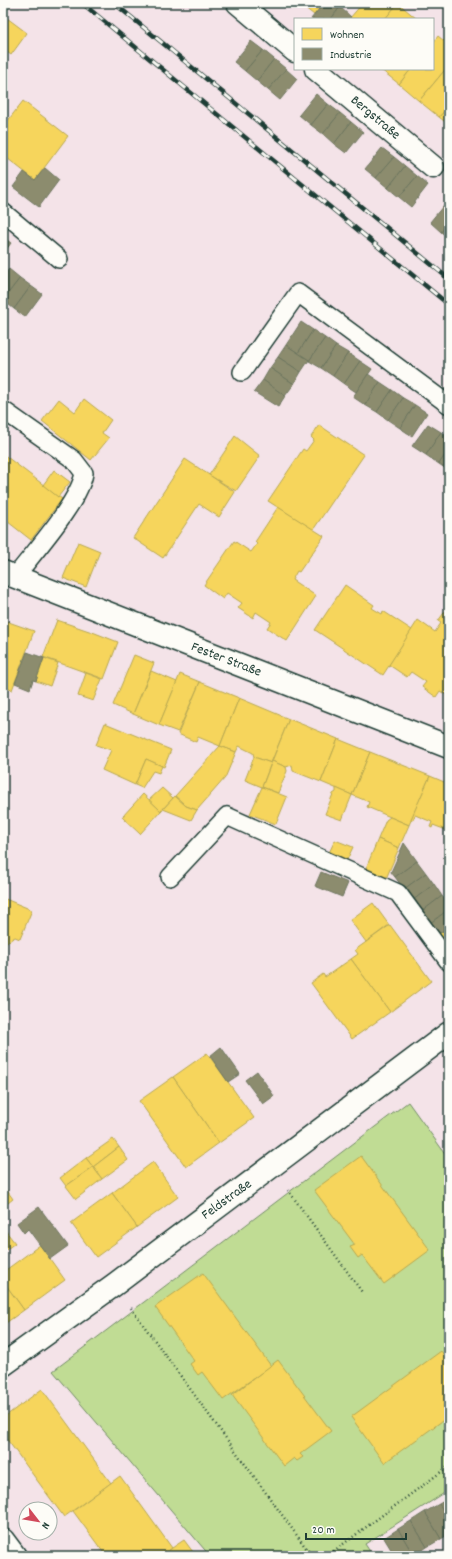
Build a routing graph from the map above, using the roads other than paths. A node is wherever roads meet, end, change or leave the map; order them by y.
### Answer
1 (238, 3) edge
2 (294, 50) edge
3 (317, 70) edge
4 (433, 167) dead end
5 (3, 212) edge
6 (59, 259) dead end
7 (242, 372) dead end
8 (449, 404) edge
9 (3, 410) edge
10 (9, 574) edge
11 (449, 747) edge
12 (170, 877) dead end
13 (449, 962) edge
14 (449, 1033) edge
15 (3, 1365) edge
16 (3, 1540) edge
17 (15, 1556) edge

1 - 2 street
3 - 4 street, Bergstraße
5 - 6 lane
7 - 8 lane
9 - 10 lane
10 - 11 street, Fester Straße
12 - 13 lane
14 - 15 street, Feldstraße
16 - 17 street

